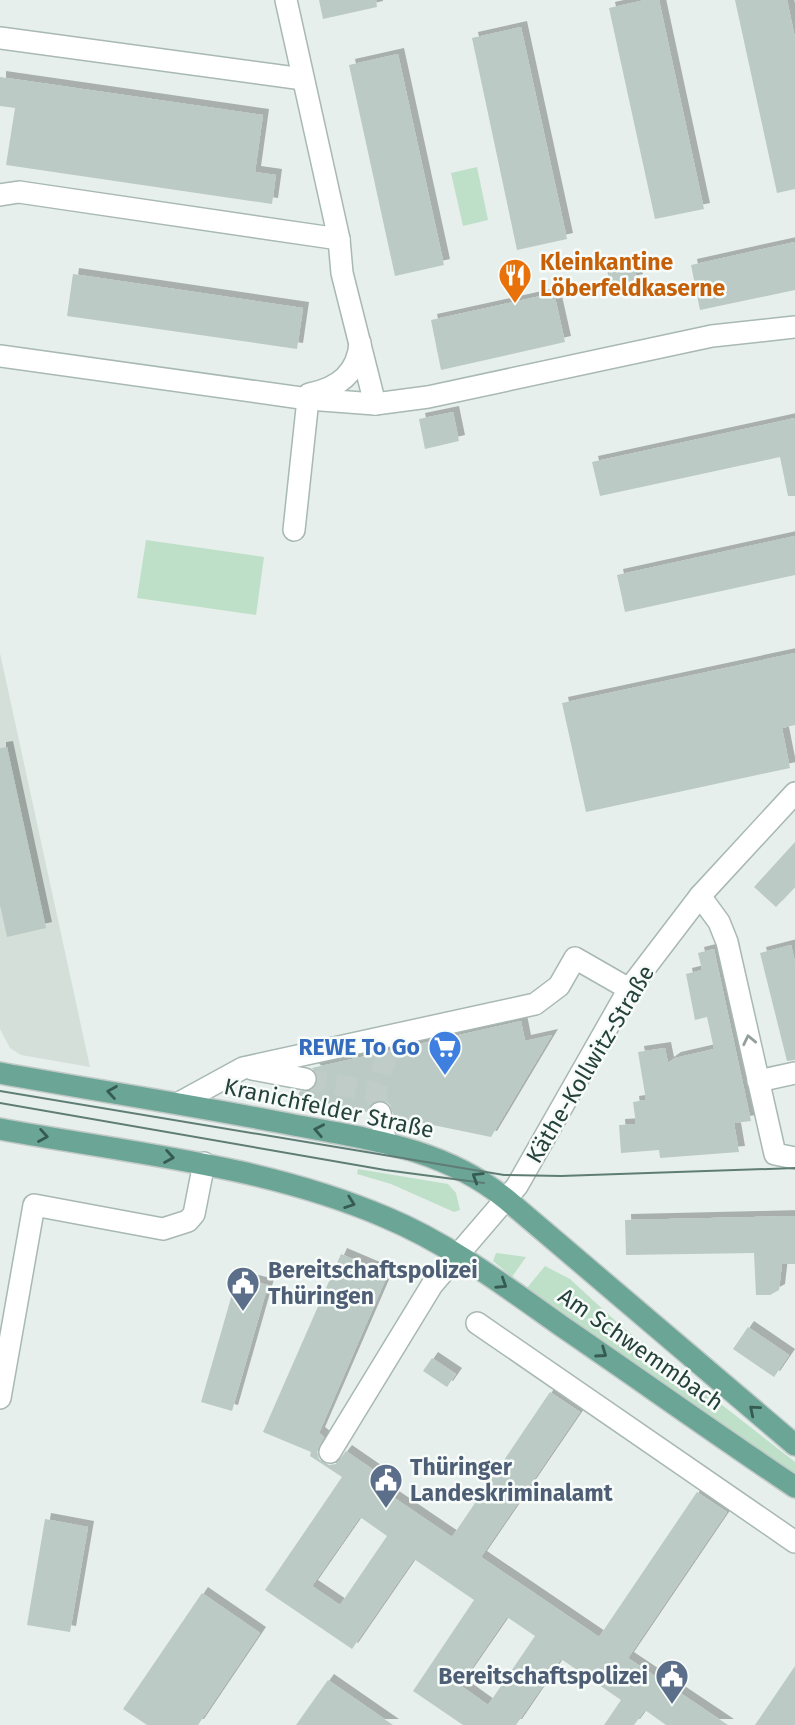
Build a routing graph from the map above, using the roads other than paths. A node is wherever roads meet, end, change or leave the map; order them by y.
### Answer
1 (286, 0) edge
2 (0, 38) edge
3 (303, 79) junction
4 (0, 195) edge
5 (339, 239) junction
6 (795, 327) edge
7 (360, 338) junction
8 (0, 356) edge
9 (300, 398) junction
10 (375, 404) junction
11 (294, 530) dead end
12 (795, 793) edge
13 (699, 896) junction
14 (629, 989) junction
15 (243, 1068) junction
16 (0, 1073) edge
17 (795, 1073) edge
18 (305, 1079) tunnel mouth
19 (758, 1081) junction
20 (179, 1103) junction
21 (380, 1112) tunnel mouth
22 (0, 1129) edge
23 (386, 1144) junction
24 (785, 1156) edge
25 (204, 1163) junction
26 (506, 1199) junction
27 (457, 1255) junction
28 (477, 1323) dead end
29 (0, 1398) edge
30 (795, 1445) edge
31 (330, 1452) dead end
32 (795, 1487) edge
33 (795, 1542) edge

1 - 3 street
2 - 3 street
3 - 5 street
4 - 5 street
5 - 7 street
6 - 10 street
7 - 9 street
7 - 10 street
8 - 9 street
9 - 10 street
9 - 11 street
12 - 13 street, Käthe-Kollwitz-Straße
13 - 14 street, Käthe-Kollwitz-Straße
19 -> 13 street
14 - 15 street
14 - 26 street, Käthe-Kollwitz-Straße
15 - 18 street
15 - 20 street
20 -> 16 main road, Kranichfelder Straße
17 - 19 street
19 - 24 street
23 -> 20 main road, Kranichfelder Straße
21 - 23 street
22 -> 25 main road
26 -> 23 main road, Kranichfelder Straße
25 -> 27 main road
25 - 29 street
26 - 27 street
30 -> 26 main road, Am Schwemmbach
27 - 31 street
27 -> 32 main road, Am Schwemmbach
28 - 33 street

